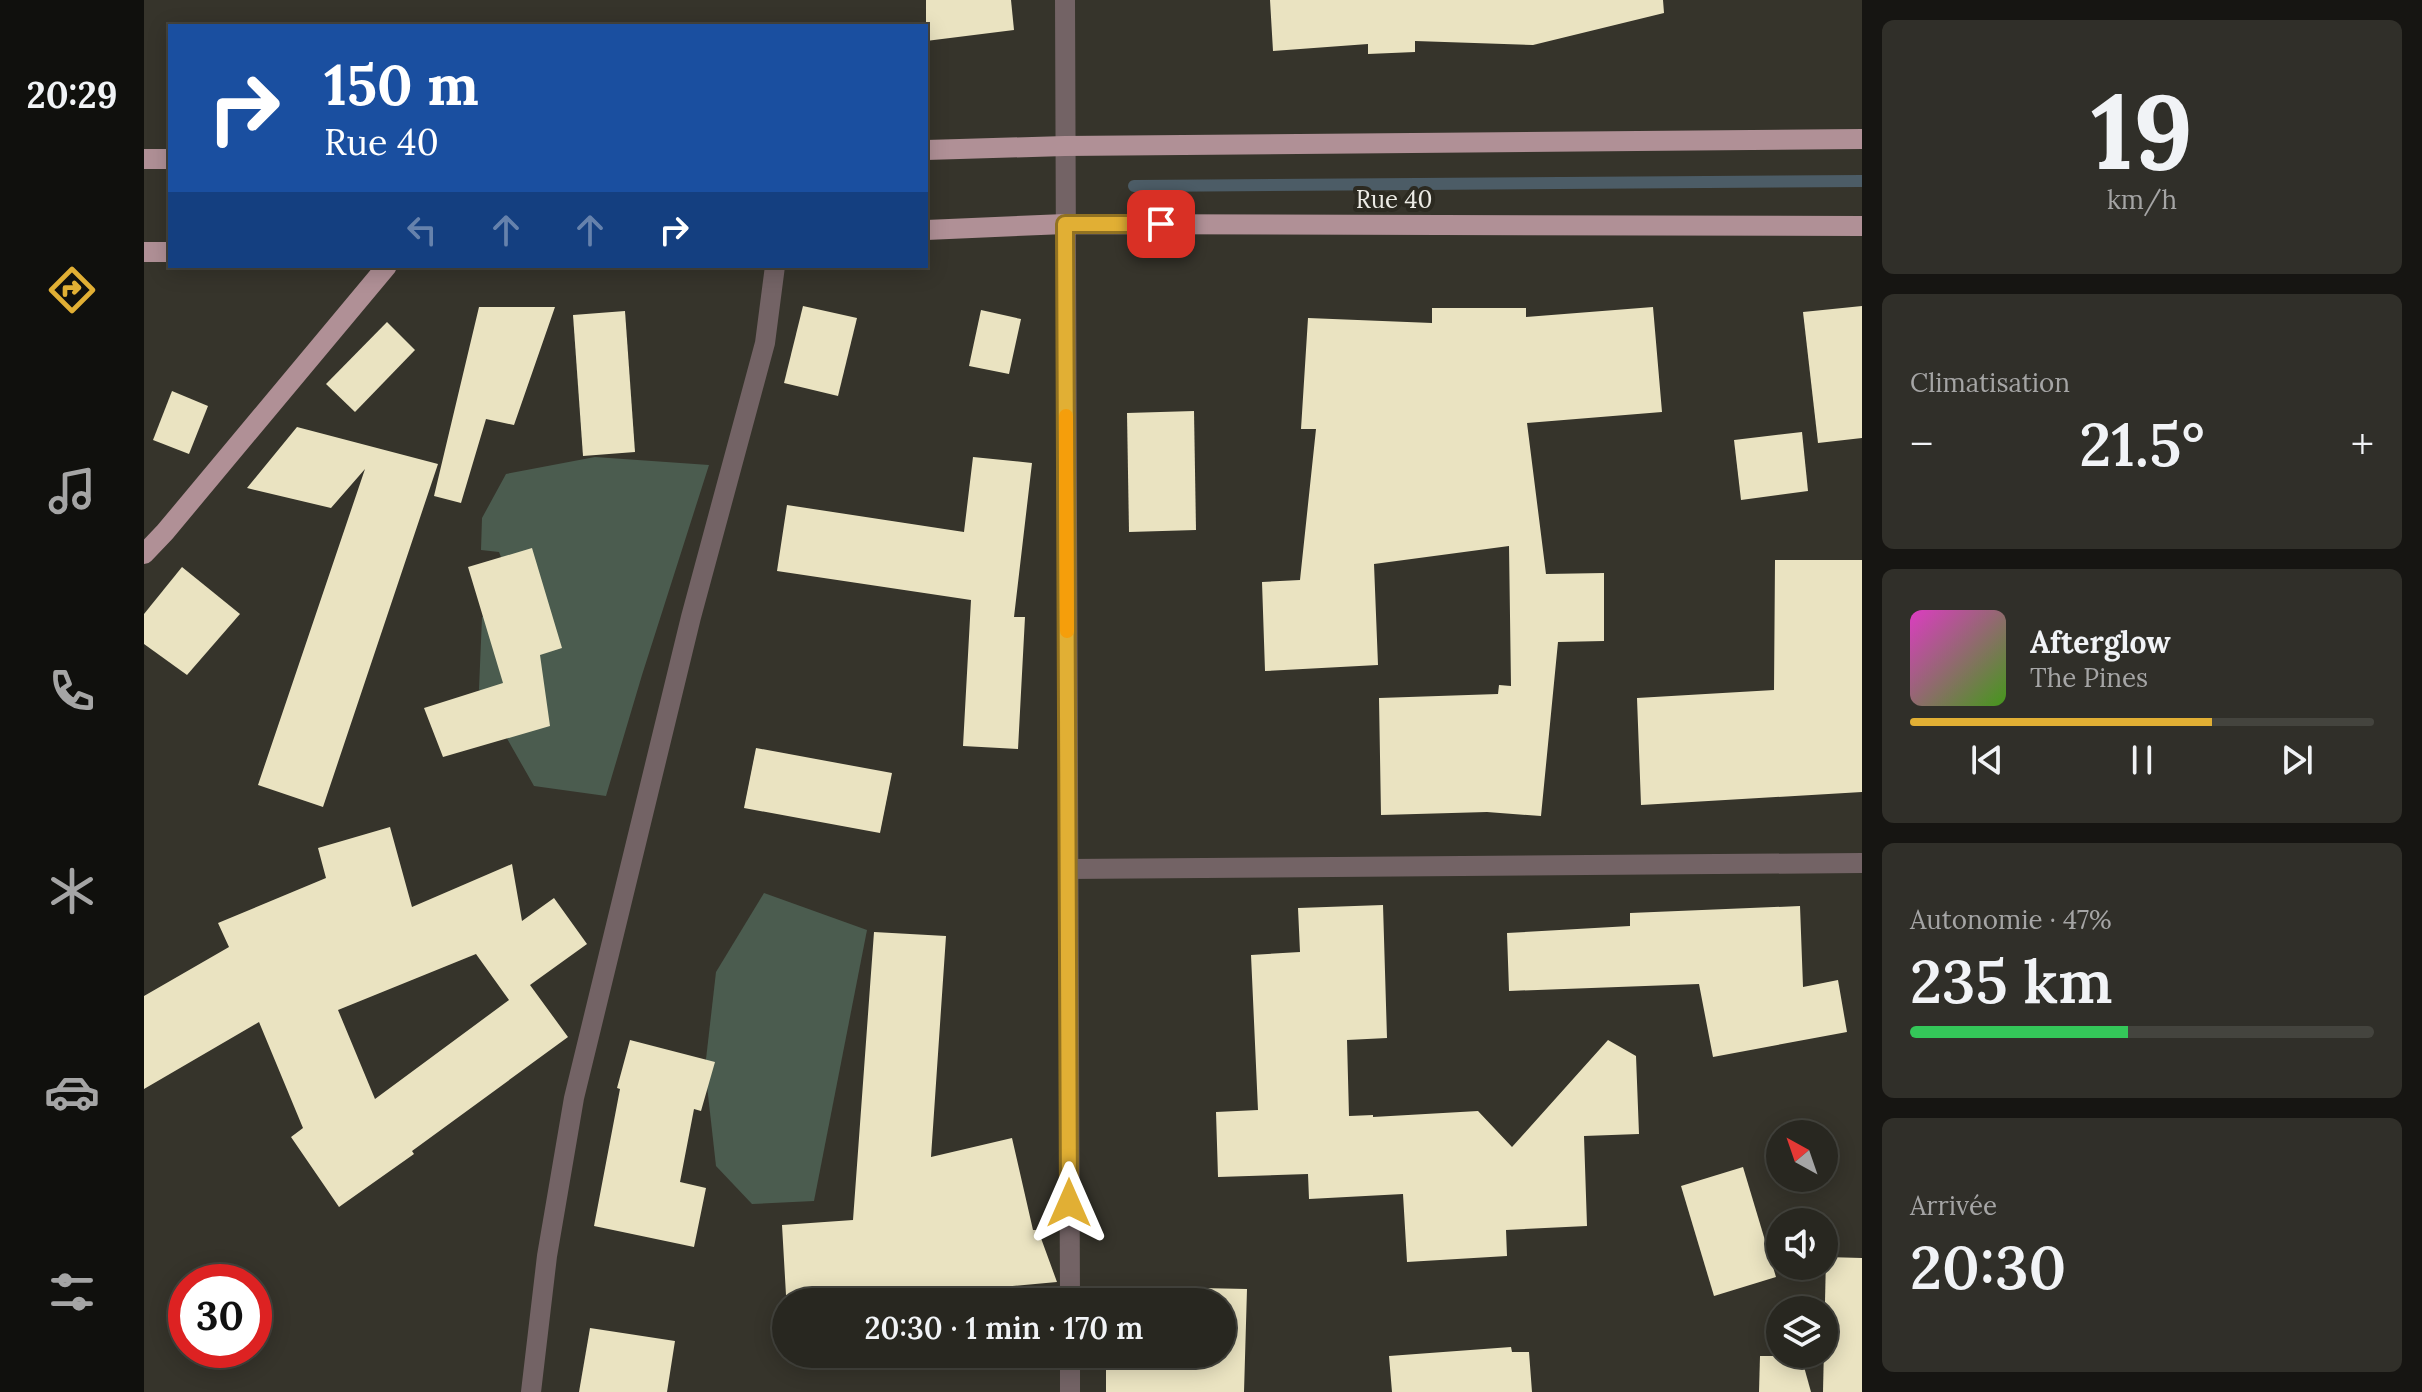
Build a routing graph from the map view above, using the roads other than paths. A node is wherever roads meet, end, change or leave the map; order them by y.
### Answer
1 (1065, 0) edge
2 (1862, 139) edge
3 (1065, 146) junction
4 (928, 150) edge
5 (144, 159) edge
6 (168, 159) edge
7 (1065, 224) junction
8 (1862, 226) edge
9 (928, 230) edge
10 (144, 252) edge
11 (168, 252) edge
12 (385, 268) edge
13 (775, 268) edge
14 (144, 554) edge
15 (1862, 863) edge
16 (1068, 869) junction
17 (1070, 1288) edge
18 (1070, 1368) edge
19 (531, 1392) edge
20 (1070, 1392) edge

1 - 3 street
2 - 3 main road
3 - 4 main road
3 - 7 street
5 - 6 main road
7 - 8 main road, Rue 40
7 - 9 main road, Rue 40
7 - 16 street
10 - 11 main road
12 - 14 main road
13 - 19 street
15 - 16 street
16 - 17 street
18 - 20 street

